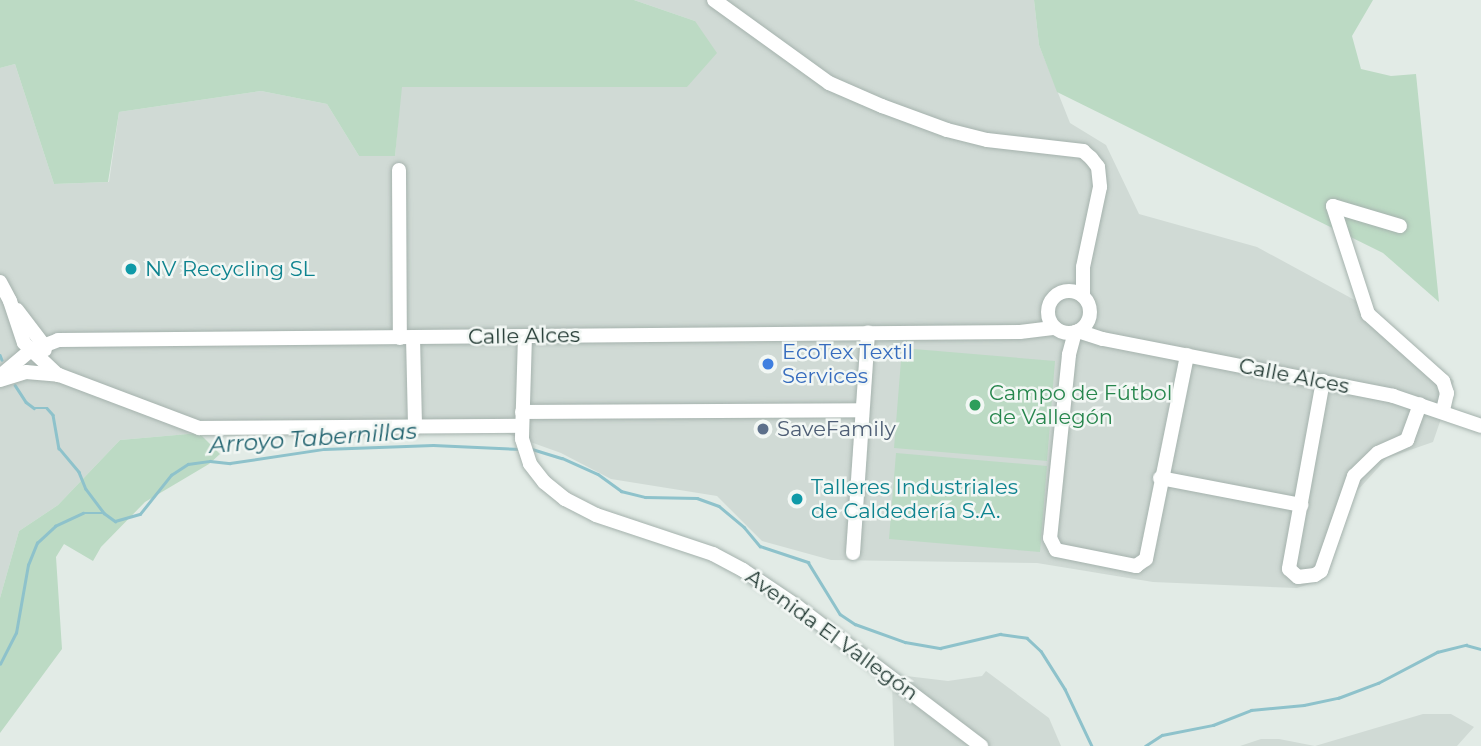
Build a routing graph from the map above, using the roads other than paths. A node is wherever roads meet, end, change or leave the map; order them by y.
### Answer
1 (714, 0) edge
2 (399, 170) dead end
3 (1400, 226) dead end
4 (1083, 267) junction
5 (0, 282) edge
6 (1068, 290) junction
7 (1083, 296) junction
8 (10, 301) junction
9 (1048, 313) junction
10 (1089, 320) junction
11 (17, 324) junction
12 (1068, 331) junction
13 (1020, 332) junction
14 (868, 333) junction
15 (525, 336) junction
16 (406, 337) junction
17 (1103, 339) junction
18 (43, 344) junction
19 (30, 351) junction
20 (1187, 355) junction
21 (3, 374) edge
22 (59, 376) junction
23 (1323, 381) junction
24 (1420, 404) junction
25 (862, 410) junction
26 (1443, 411) junction
27 (522, 426) junction
28 (1481, 426) edge
29 (415, 428) junction
30 (1160, 478) junction
31 (1301, 505) junction
32 (853, 553) dead end
33 (981, 746) edge

1 - 4 street
2 - 16 street
3 - 26 street
4 - 6 street
4 - 7 street
5 - 8 street
6 - 7 street
6 - 9 street
7 - 10 street
8 - 11 street
8 - 18 street
9 - 12 street
9 - 13 street
10 - 12 street
10 - 17 street
11 - 19 street
11 - 21 street
12 - 13 street, Calle Alces
12 - 17 street, Calle Alces
12 - 30 street
13 - 14 street, Calle Alces
14 - 15 street, Calle Alces
14 - 25 street
15 - 16 street, Calle Alces
15 - 27 street
16 - 18 street, Calle Alces
16 - 29 street
17 - 20 street, Calle Alces
18 - 19 street, Calle Alces
18 - 22 street
19 - 21 street, Calle Alces
19 - 22 street
20 - 23 street, Calle Alces
20 - 30 street
21 - 22 street
22 - 29 street
23 - 24 street, Calle Alces
23 - 31 street
24 - 26 street, Calle Alces
24 - 31 street
25 - 27 street
25 - 32 street
26 - 28 street, Calle Alces
27 - 29 street
27 - 33 street, Avenida El Vallegón
30 - 31 street

